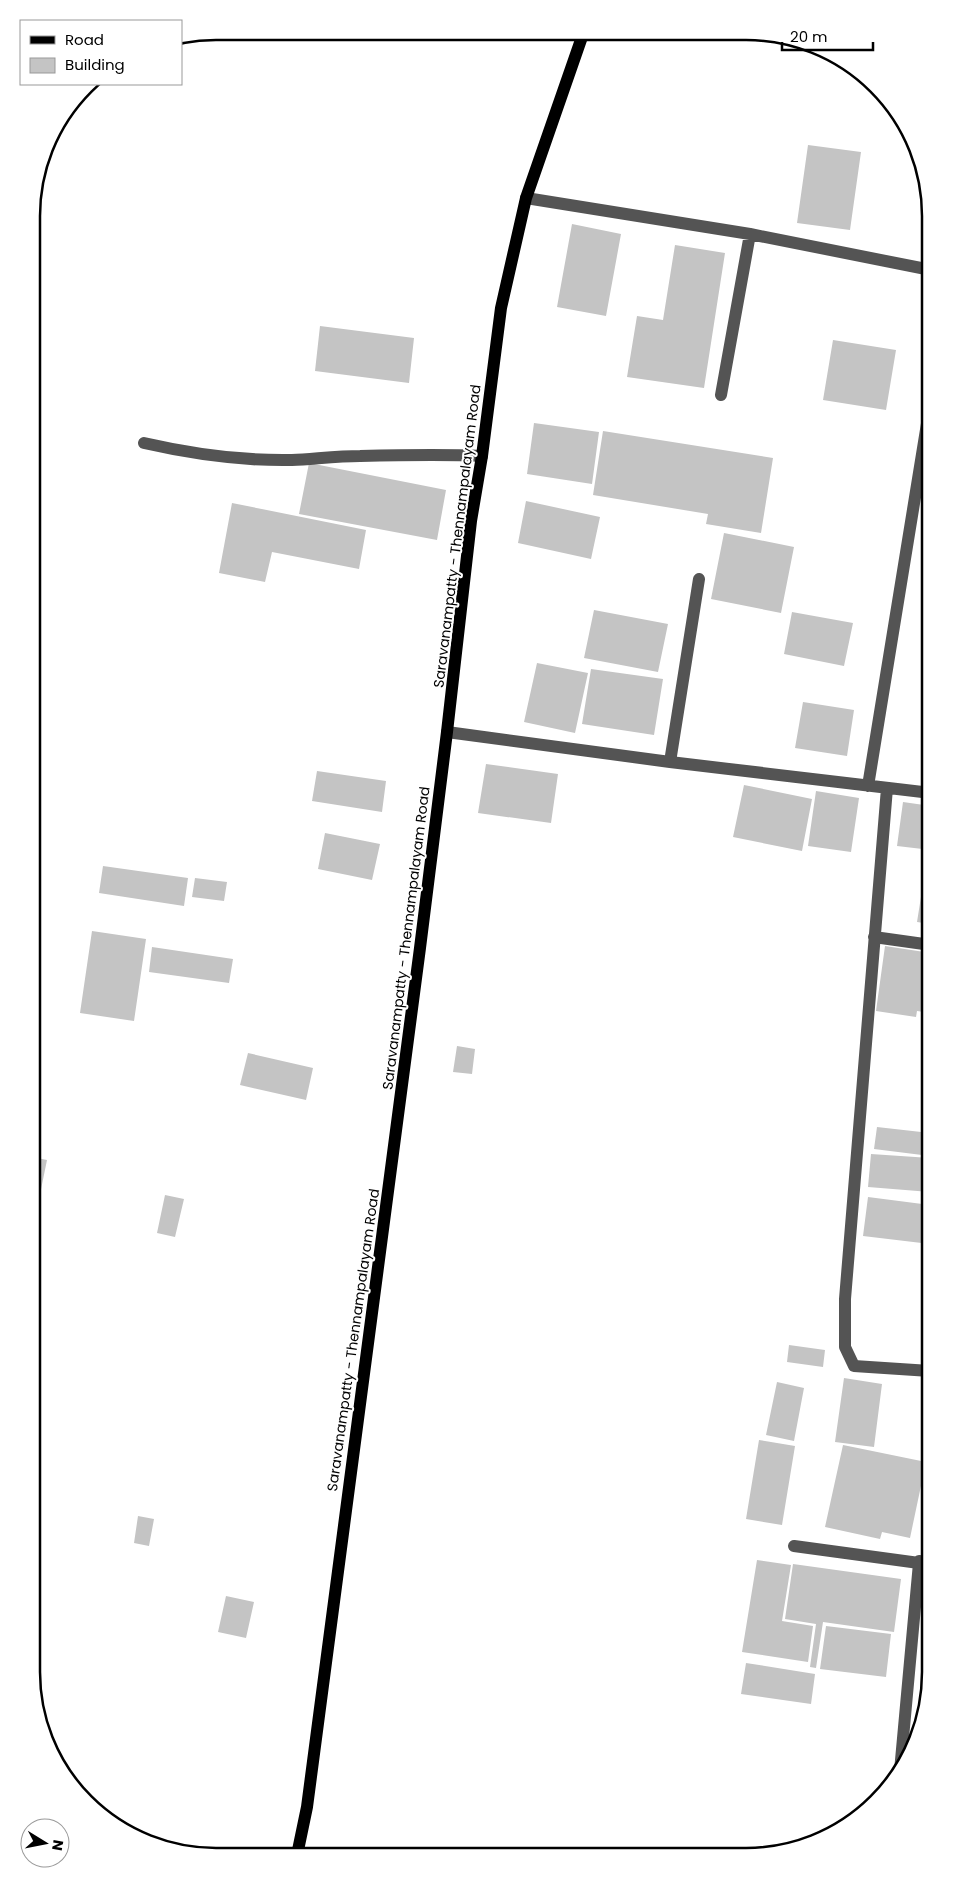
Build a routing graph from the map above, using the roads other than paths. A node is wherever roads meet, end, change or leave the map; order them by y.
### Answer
1 (581, 40) edge
2 (526, 198) junction
3 (750, 234) junction
4 (922, 268) edge
5 (722, 395) dead end
6 (144, 443) dead end
7 (922, 454) edge
8 (482, 456) junction
9 (699, 579) dead end
10 (448, 732) junction
11 (670, 762) junction
12 (868, 786) junction
13 (887, 788) junction
14 (922, 792) edge
15 (874, 937) junction
16 (922, 944) edge
17 (922, 1370) edge
18 (794, 1546) dead end
19 (922, 1563) edge
20 (922, 1588) edge
21 (902, 1753) edge
22 (298, 1848) edge

1 - 2 main road, Saravanampatty - Thennampalayam Road
2 - 3 street
2 - 8 main road, Saravanampatty - Thennampalayam Road
3 - 4 street
3 - 5 street
6 - 8 street
7 - 12 street
8 - 10 main road, Saravanampatty - Thennampalayam Road
9 - 11 street
10 - 11 street
10 - 22 main road, Saravanampatty - Thennampalayam Road
11 - 12 street
12 - 13 street
13 - 14 street
13 - 15 street
15 - 16 street
15 - 17 street
18 - 19 street
20 - 21 street

